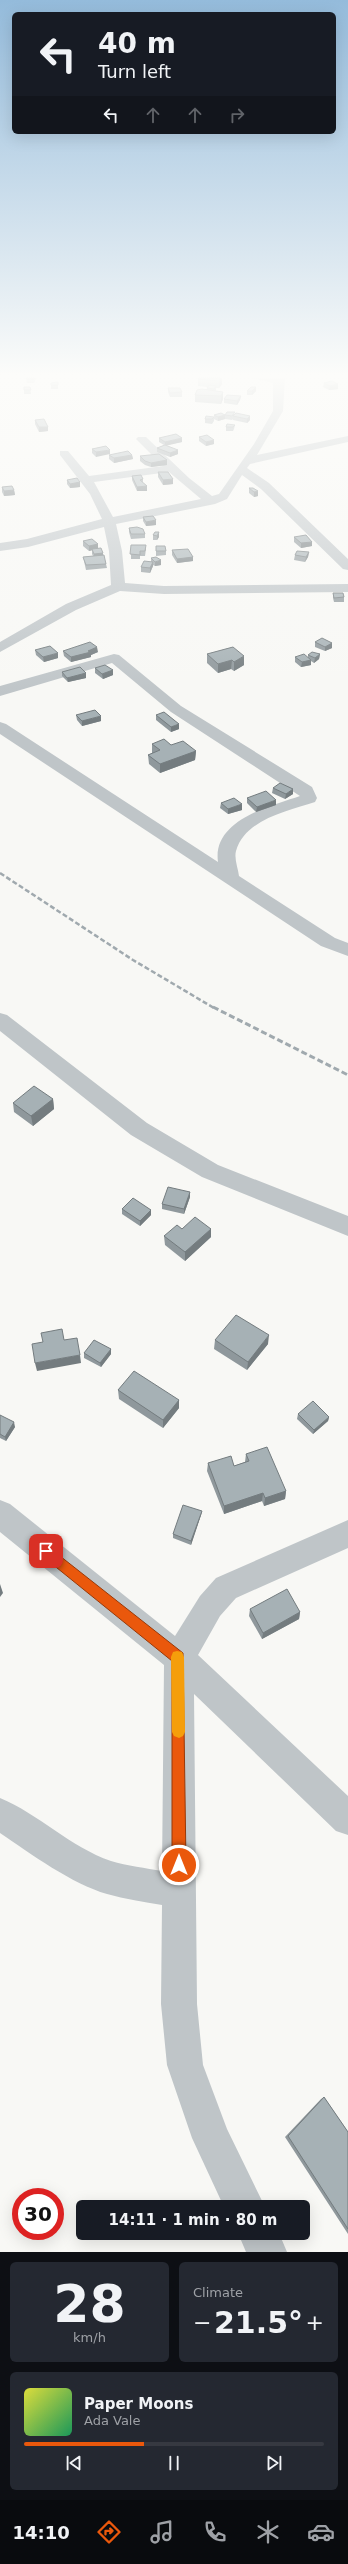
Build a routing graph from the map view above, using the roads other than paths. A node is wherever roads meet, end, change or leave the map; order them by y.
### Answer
1 (87, 483) edge
2 (190, 483) edge
3 (231, 483) edge
4 (262, 483) edge
5 (211, 501) junction
6 (109, 522) junction
7 (0, 547) edge
8 (348, 566) edge
9 (118, 587) junction
10 (348, 588) edge
11 (0, 648) edge
12 (0, 692) edge
13 (0, 727) edge
14 (231, 879) junction
15 (348, 950) edge
16 (0, 1020) edge
17 (348, 1226) edge
18 (0, 1514) edge
19 (348, 1534) edge
20 (179, 1658) junction
21 (0, 1814) edge
22 (348, 1819) edge
23 (179, 1892) junction
24 (242, 2200) edge
25 (261, 2240) edge
26 (267, 2252) edge

1 - 6 street
2 - 5 street
3 - 5 street
4 - 8 street
5 - 6 street
6 - 7 street
6 - 9 street
9 - 10 street
9 - 11 street
12 - 14 street
13 - 14 street
14 - 15 street
16 - 17 street
18 - 20 street
19 - 20 street
20 - 22 street
20 - 23 street
21 - 23 street
23 - 24 street
25 - 26 street

